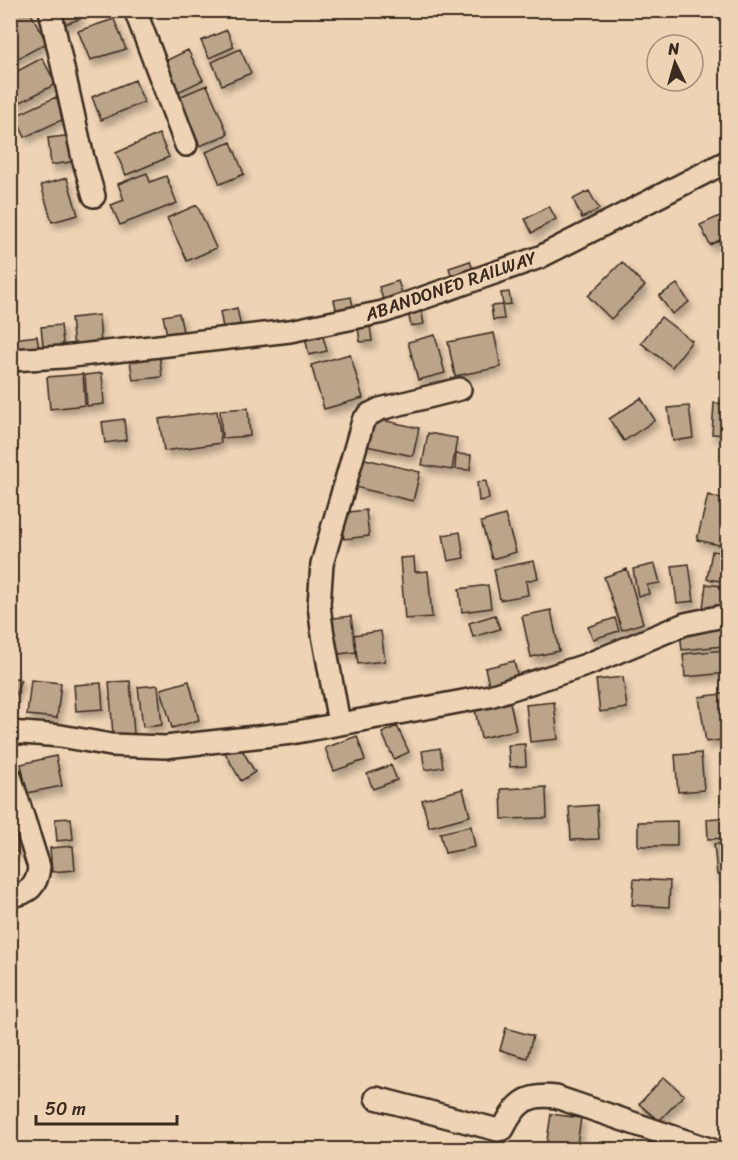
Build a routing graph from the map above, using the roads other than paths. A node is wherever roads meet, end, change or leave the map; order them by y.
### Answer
1 (50, 10) edge
2 (135, 10) edge
3 (186, 145) dead end
4 (728, 161) edge
5 (94, 196) dead end
6 (10, 360) edge
7 (460, 389) dead end
8 (728, 615) edge
9 (339, 723) junction
10 (10, 732) edge
11 (10, 776) edge
12 (10, 896) edge
13 (376, 1098) dead end
14 (711, 1149) edge

1 - 5 street
2 - 3 street
4 - 6 street, ABANDONED RAILWAY
7 - 9 street
8 - 9 street
9 - 10 street
11 - 12 street
13 - 14 street

